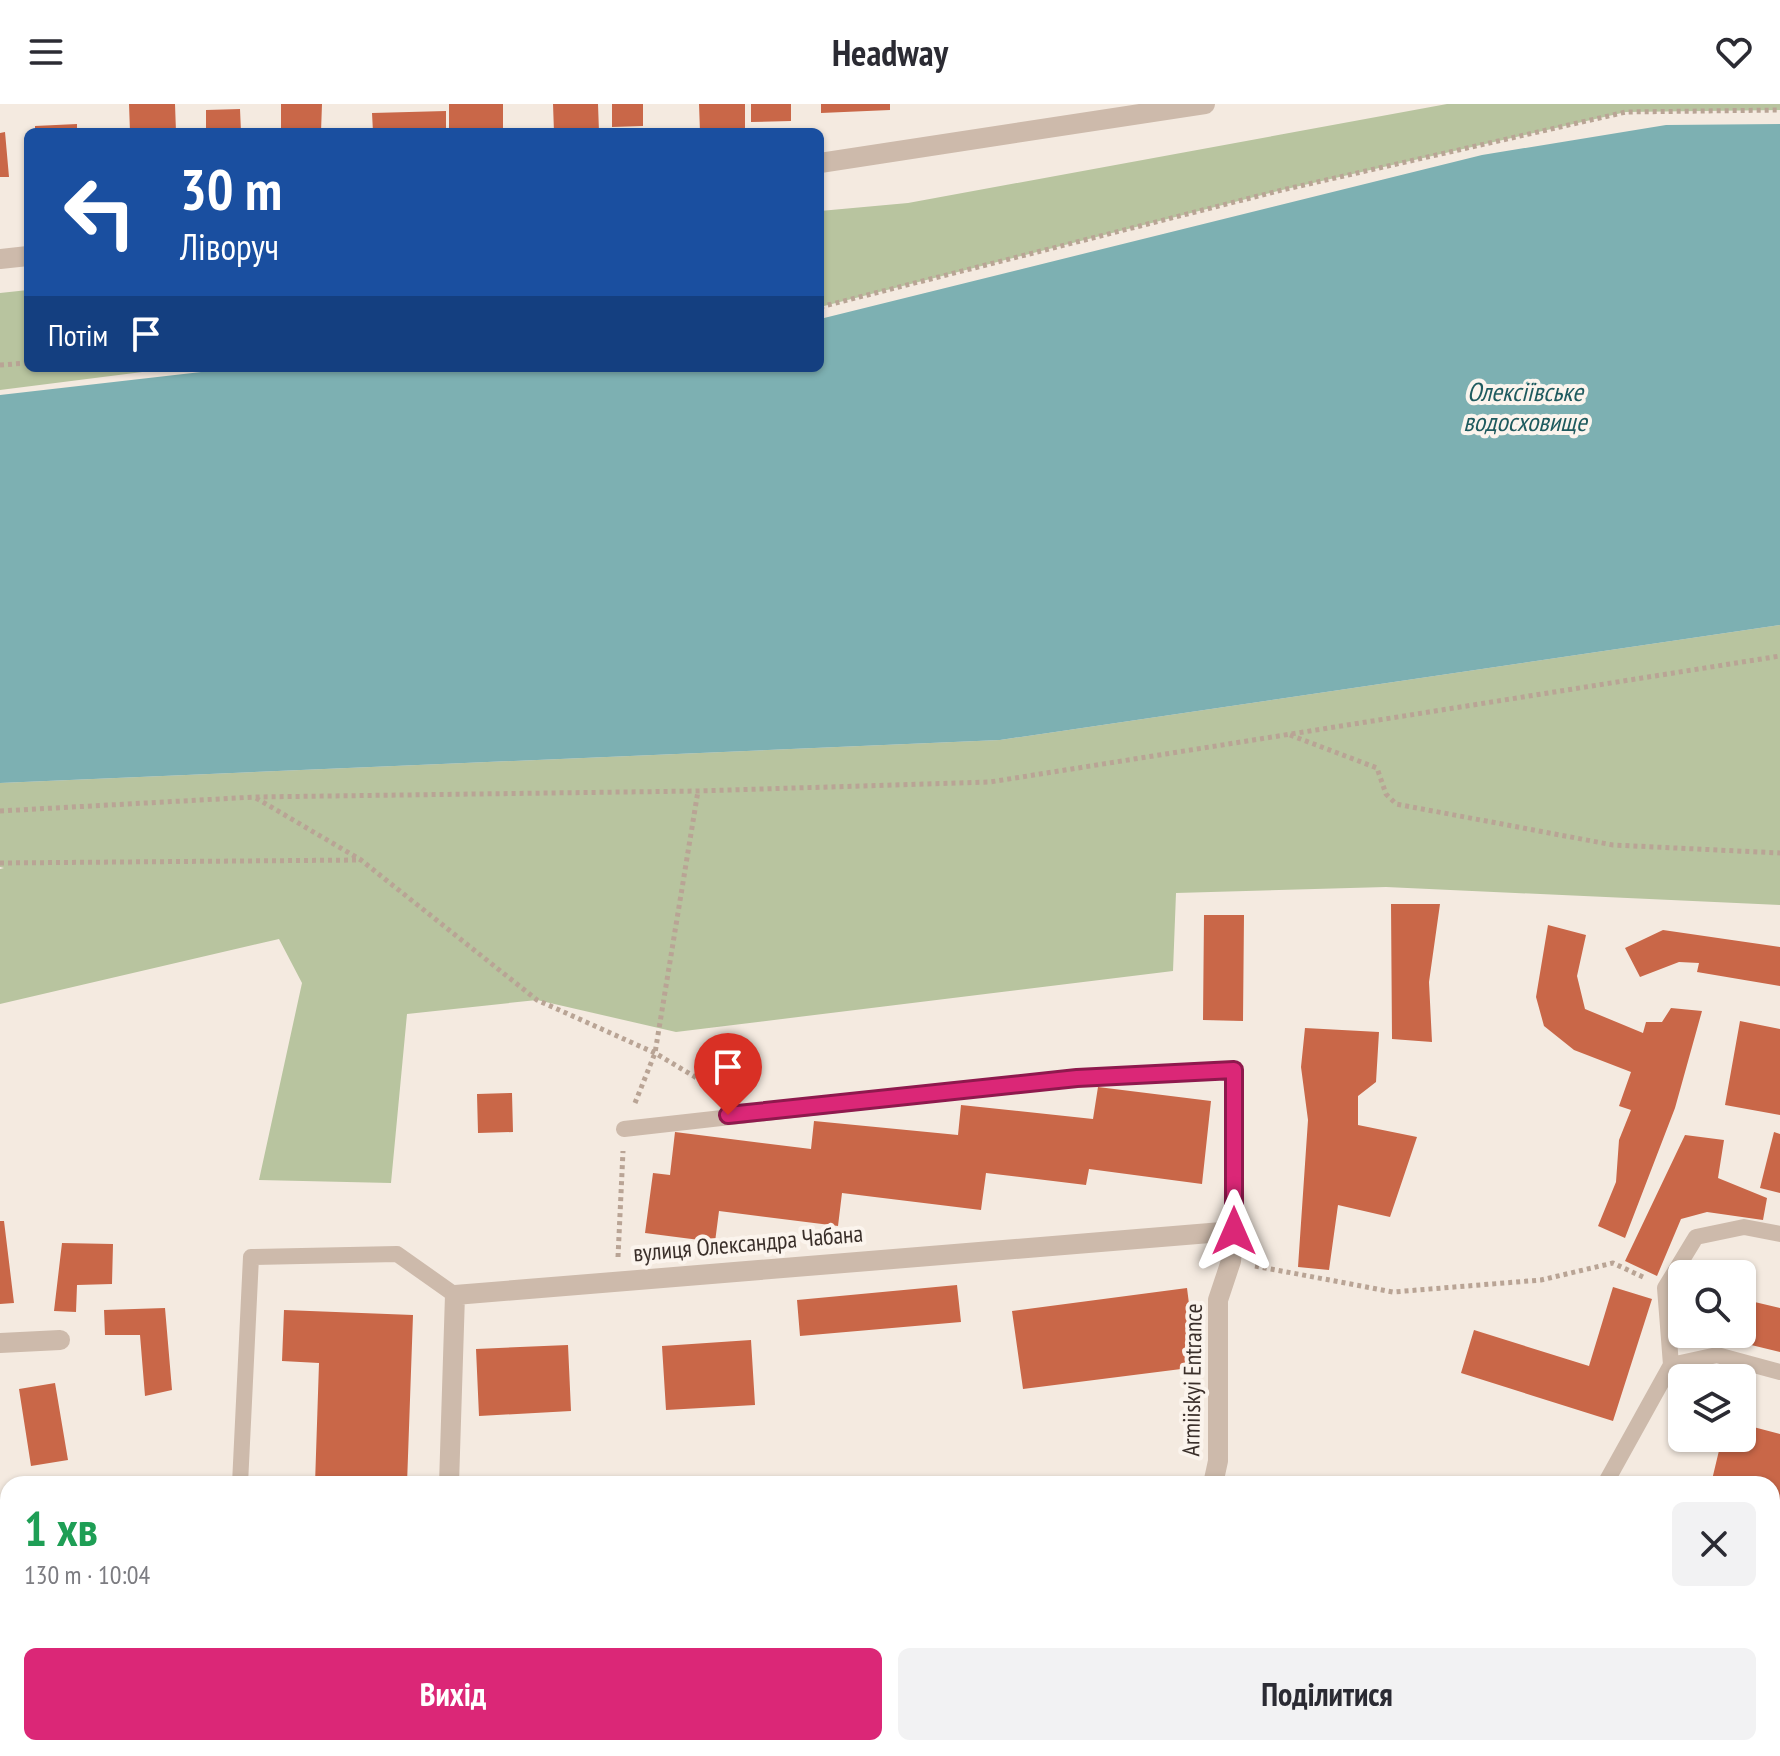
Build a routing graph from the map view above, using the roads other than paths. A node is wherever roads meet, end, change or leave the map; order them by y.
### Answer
1 (1205, 104) edge
2 (824, 162) edge
3 (24, 256) edge
4 (0, 259) edge
5 (624, 1129) road end
6 (1234, 1231) junction
7 (1780, 1234) edge
8 (455, 1295) junction
9 (60, 1340) dead end
10 (0, 1343) edge
11 (1671, 1364) edge
12 (1676, 1364) edge
13 (1750, 1364) edge
14 (1756, 1366) edge
15 (1668, 1370) edge
16 (1780, 1372) edge
17 (240, 1476) edge
18 (449, 1476) edge
19 (1215, 1476) edge
20 (1609, 1476) edge

1 - 2 street
3 - 4 street
5 - 6 lane
6 - 8 street, вулиця Олександра Чабана
6 - 19 street, Armiiskyi Entrance
7 - 11 lane
8 - 17 lane
8 - 18 street
9 - 10 street
12 - 13 lane
14 - 16 lane
15 - 20 lane

